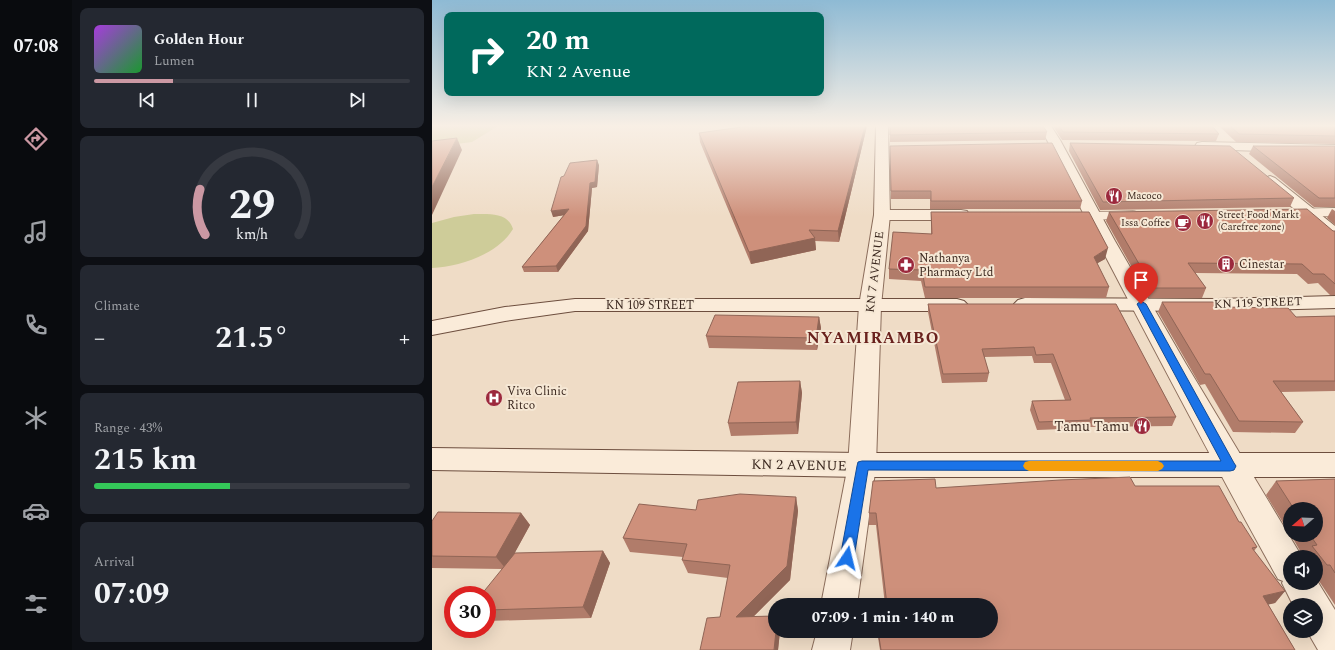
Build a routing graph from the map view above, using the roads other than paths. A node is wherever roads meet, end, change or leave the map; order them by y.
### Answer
1 (888, 156) edge
2 (1062, 156) edge
3 (1241, 156) edge
4 (1248, 162) edge
5 (1260, 172) edge
6 (1307, 212) junction
7 (1335, 212) edge
8 (1276, 213) edge
9 (882, 215) junction
10 (975, 215) edge
11 (1146, 215) edge
12 (1084, 216) junction
13 (1335, 235) edge
14 (1335, 302) edge
15 (1141, 304) junction
16 (974, 305) edge
17 (1006, 305) edge
18 (870, 306) junction
19 (432, 328) edge
20 (432, 459) edge
21 (1335, 465) edge
22 (862, 466) junction
23 (1230, 466) junction
24 (1283, 556) edge
25 (840, 598) edge
26 (1323, 624) edge
27 (834, 638) edge
28 (1335, 644) edge
29 (831, 650) edge

1 - 9 street, KN 7 AVENUE
2 - 12 street
3 - 4 street
5 - 6 street
6 - 7 street
6 - 8 street
6 - 13 street
9 - 10 street
9 - 18 street, KN 7 AVENUE
11 - 12 street
12 - 15 street
14 - 15 street, KN 119 STREET
15 - 17 street, KN 119 STREET
15 - 23 street
16 - 18 street
18 - 19 street, KN 109 STREET
18 - 22 street, KN 7 AVENUE
20 - 22 street, KN 2 AVENUE
21 - 23 street, KN 2 AVENUE
22 - 23 street, KN 2 AVENUE
22 - 25 street, KN 7 AVENUE
23 - 24 street
26 - 28 street
27 - 29 street

